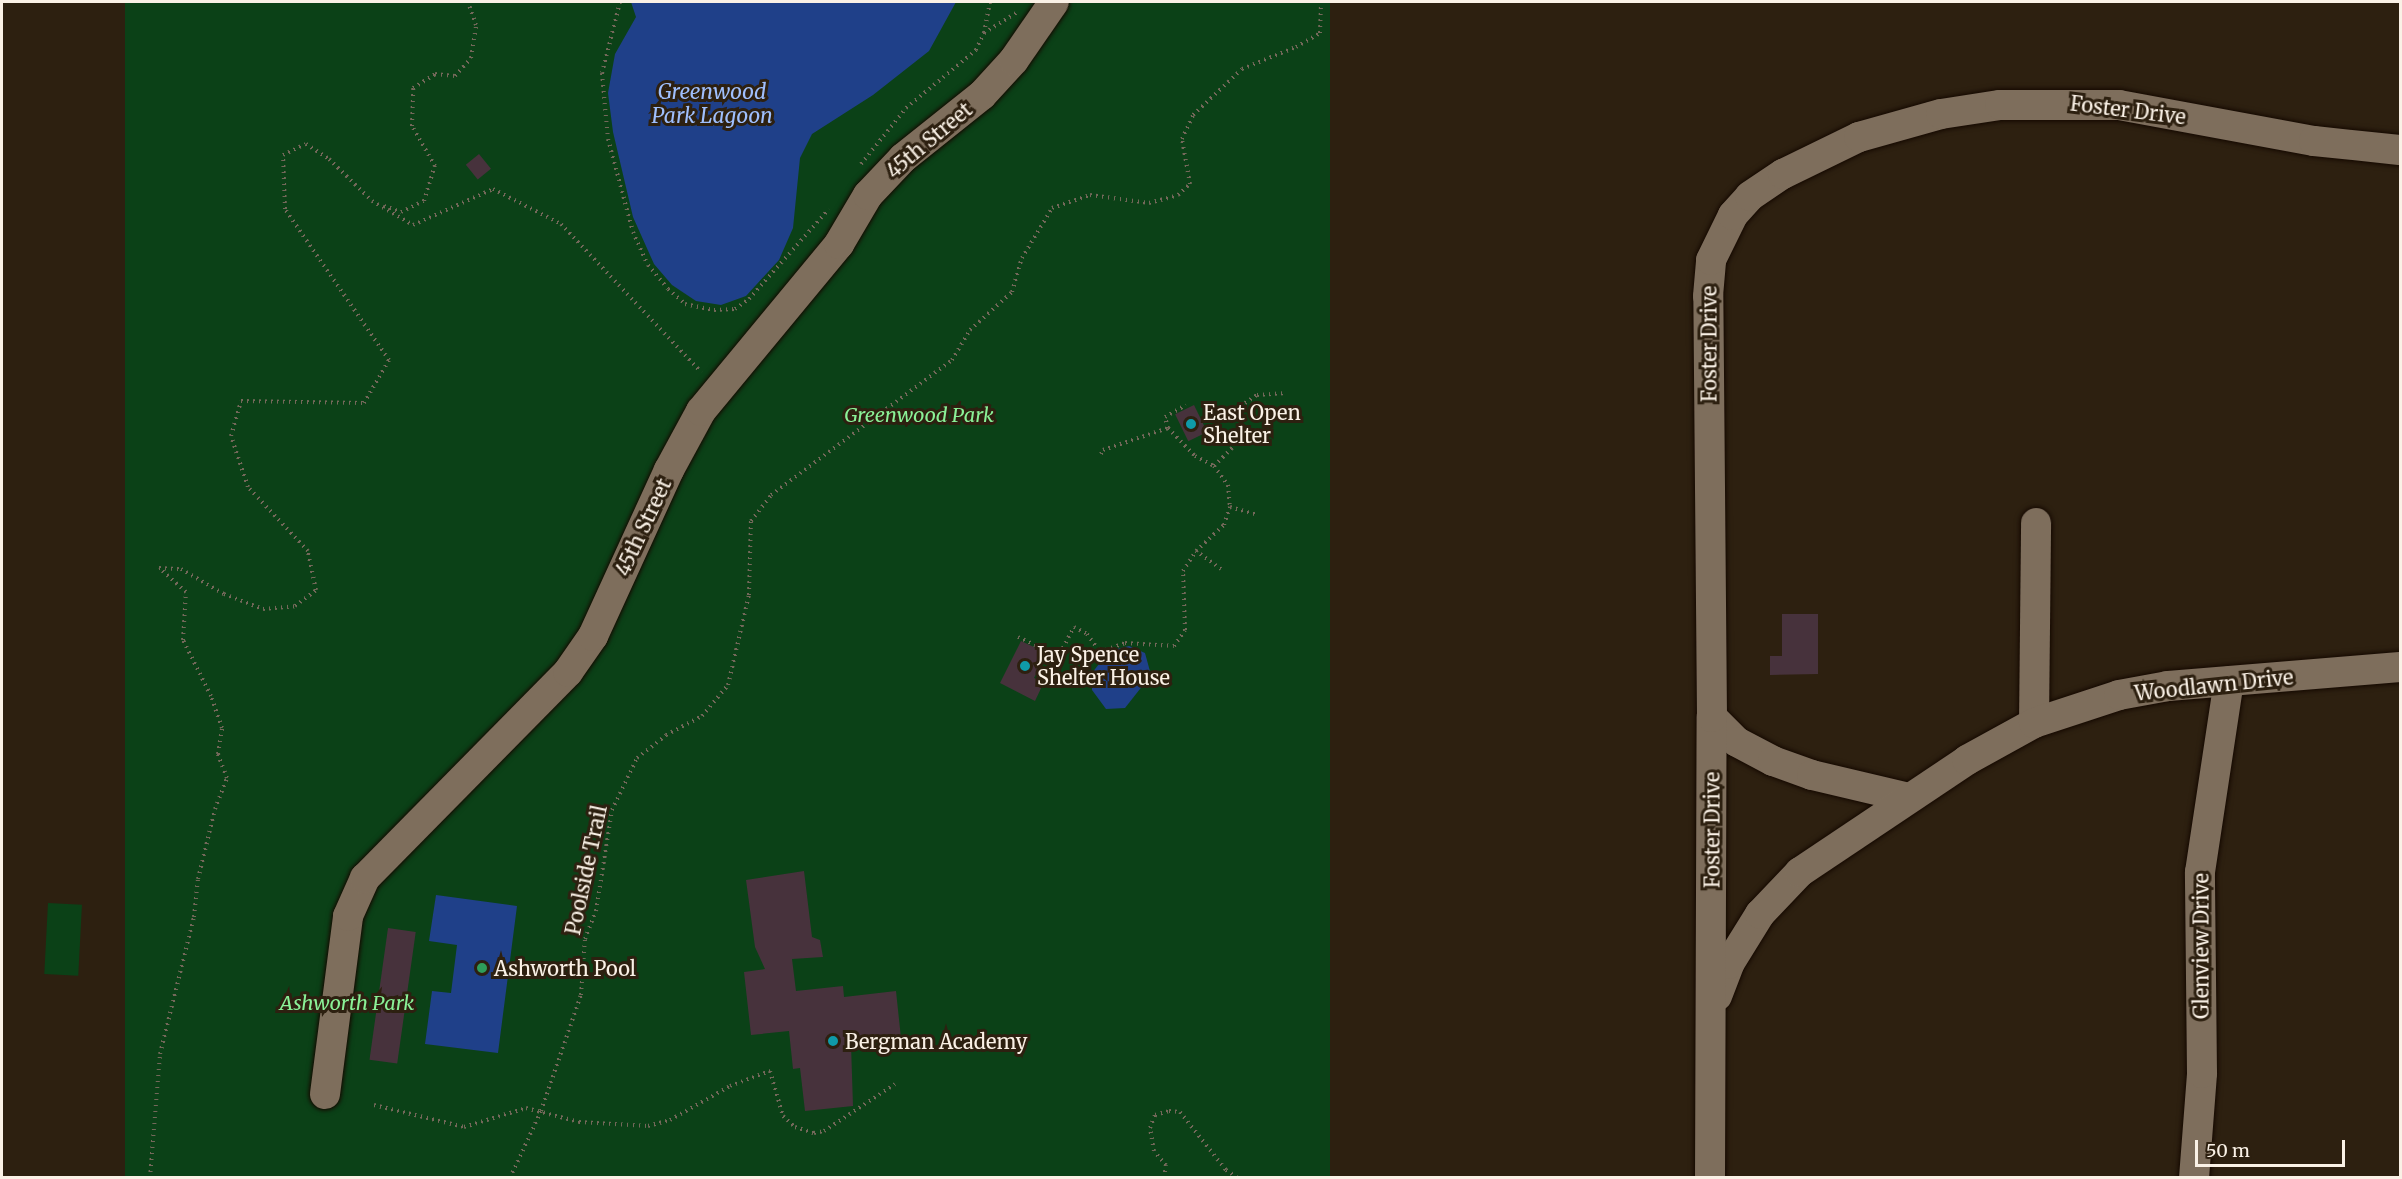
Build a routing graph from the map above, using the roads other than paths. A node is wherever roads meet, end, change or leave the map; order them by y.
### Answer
1 (1040, 4) edge
2 (2400, 150) edge
3 (2036, 523) dead end
4 (2400, 668) edge
5 (2229, 681) junction
6 (1712, 717) junction
7 (2034, 723) junction
8 (1909, 798) junction
9 (1711, 1013) junction
10 (325, 1094) dead end
11 (1710, 1178) edge
12 (2194, 1178) edge

1 - 10 street, 45th Street
2 - 6 street, Foster Drive
3 - 7 street
4 - 5 street, Woodlawn Drive
5 - 7 street, Woodlawn Drive
5 - 12 street, Glenview Drive
6 - 8 street
6 - 9 street, Foster Drive
7 - 8 street, Woodlawn Drive
8 - 9 street, Woodlawn Drive
9 - 11 street, Foster Drive

